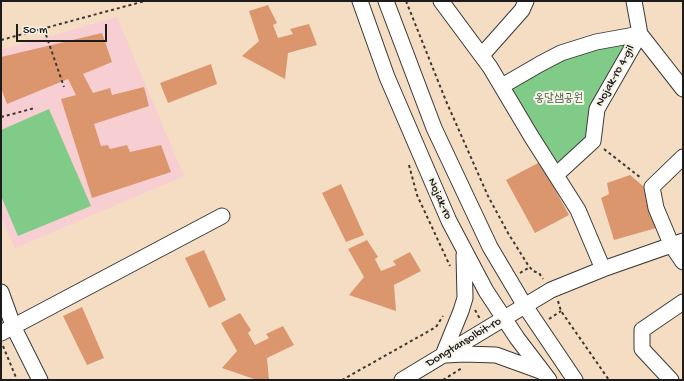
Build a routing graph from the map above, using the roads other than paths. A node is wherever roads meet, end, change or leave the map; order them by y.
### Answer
1 (360, 1) edge
2 (386, 1) edge
3 (441, 1) edge
4 (526, 1) edge
5 (634, 1) edge
6 (640, 34) junction
7 (482, 56) junction
8 (502, 86) junction
9 (683, 89) edge
10 (683, 157) edge
11 (556, 175) junction
12 (222, 216) dead end
13 (487, 242) junction
14 (678, 243) edge
15 (464, 250) junction
16 (683, 262) edge
17 (602, 269) junction
18 (1, 292) edge
19 (683, 302) edge
20 (525, 306) junction
21 (505, 319) junction
22 (8, 331) edge
23 (443, 356) junction
24 (562, 361) junction
25 (546, 376) edge
26 (40, 380) edge
27 (402, 380) edge
28 (575, 380) edge
29 (671, 380) edge

1 - 15 street, Nojak-ro
2 - 13 street, Nojak-ro
3 - 7 street
4 - 7 street
5 - 6 street, Nojak-ro 4-gil
6 - 8 street, Nojak-ro 4-gil
6 - 9 street, Nojak-ro 4-gil
6 - 11 street, Nojak-ro 4-gil
7 - 8 street
8 - 11 street
10 - 14 street
11 - 17 street
12 - 22 street
13 - 15 street
13 - 20 street, Nojak-ro
14 - 16 street
14 - 17 street
15 - 21 street, Nojak-ro
15 - 23 street
17 - 20 street
18 - 22 street
19 - 29 street
20 - 21 street, Dongtansolbit-ro
20 - 24 street, Nojak-ro
21 - 23 street, Dongtansolbit-ro
21 - 25 street, Nojak-ro
22 - 26 street
23 - 25 street
23 - 27 street, Dongtansolbit-ro
24 - 25 street
24 - 28 street, Nojak-ro

